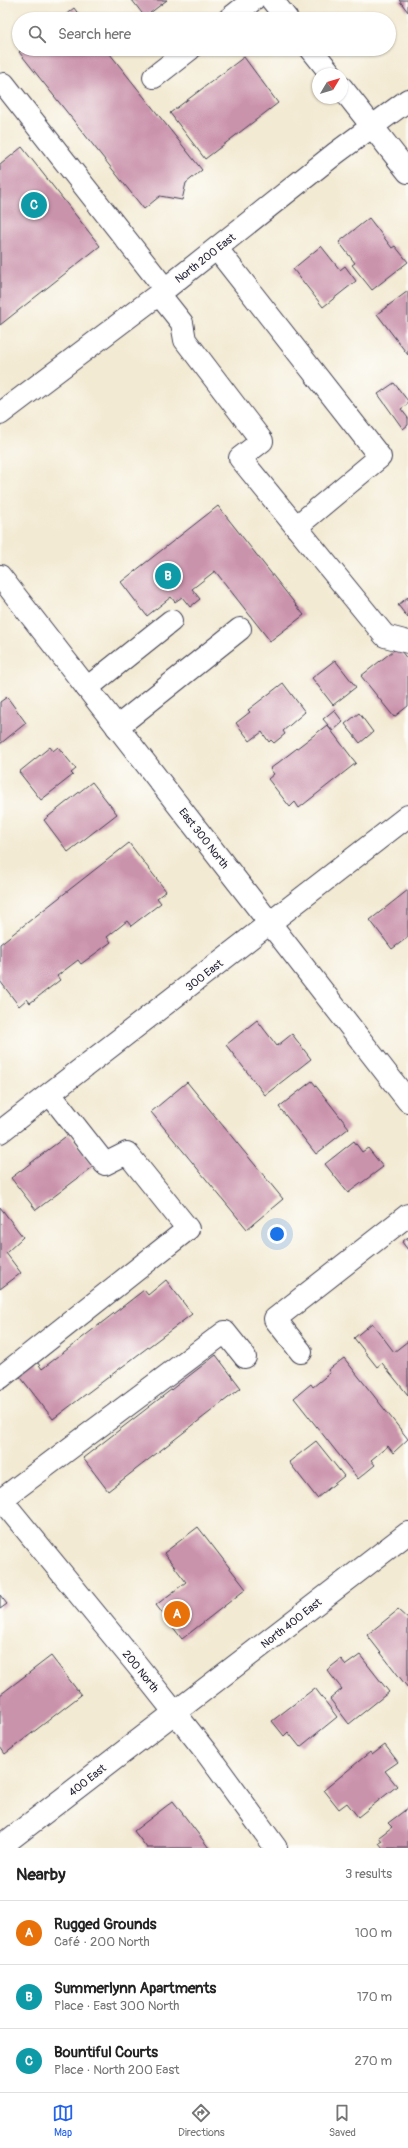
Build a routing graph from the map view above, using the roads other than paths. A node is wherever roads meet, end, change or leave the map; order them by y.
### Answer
1 (253, 0) edge
2 (272, 0) edge
3 (238, 12) edge
4 (281, 12) edge
5 (181, 56) edge
6 (317, 56) edge
7 (326, 68) edge
8 (154, 77) dead end
9 (4, 84) dead end
10 (348, 95) edge
11 (408, 100) edge
12 (373, 126) junction
13 (408, 172) edge
14 (217, 249) junction
15 (162, 292) junction
16 (0, 414) edge
17 (296, 527) junction
18 (2, 583) edge
19 (171, 621) dead end
20 (240, 629) dead end
21 (408, 642) edge
22 (87, 688) junction
23 (117, 726) junction
24 (408, 816) edge
25 (271, 923) junction
26 (50, 1094) junction
27 (408, 1100) edge
28 (0, 1132) edge
29 (408, 1214) edge
30 (301, 1352) dead end
31 (245, 1357) dead end
32 (0, 1378) edge
33 (0, 1499) edge
34 (408, 1533) edge
35 (175, 1713) junction
36 (0, 1847) edge
37 (276, 1848) edge

1 - 3 street
2 - 4 street
5 - 8 street
6 - 7 street
9 - 15 street
10 - 12 street
11 - 12 street, North 200 East
12 - 13 street
12 - 14 street, North 200 East
14 - 15 street, North 200 East
14 - 17 street
15 - 16 street, North 200 East
15 - 17 street
17 - 21 street
18 - 22 street, East 300 North
19 - 22 street
20 - 23 street
22 - 23 street, East 300 North
23 - 25 street, East 300 North
24 - 25 street, 300 East
25 - 26 street, 300 East
25 - 27 street, East 300 North
26 - 28 street, 300 East
26 - 32 street
29 - 30 street
31 - 33 street
33 - 35 street, 200 North
34 - 35 street, North 400 East
35 - 36 street, 400 East
35 - 37 street, 200 North

